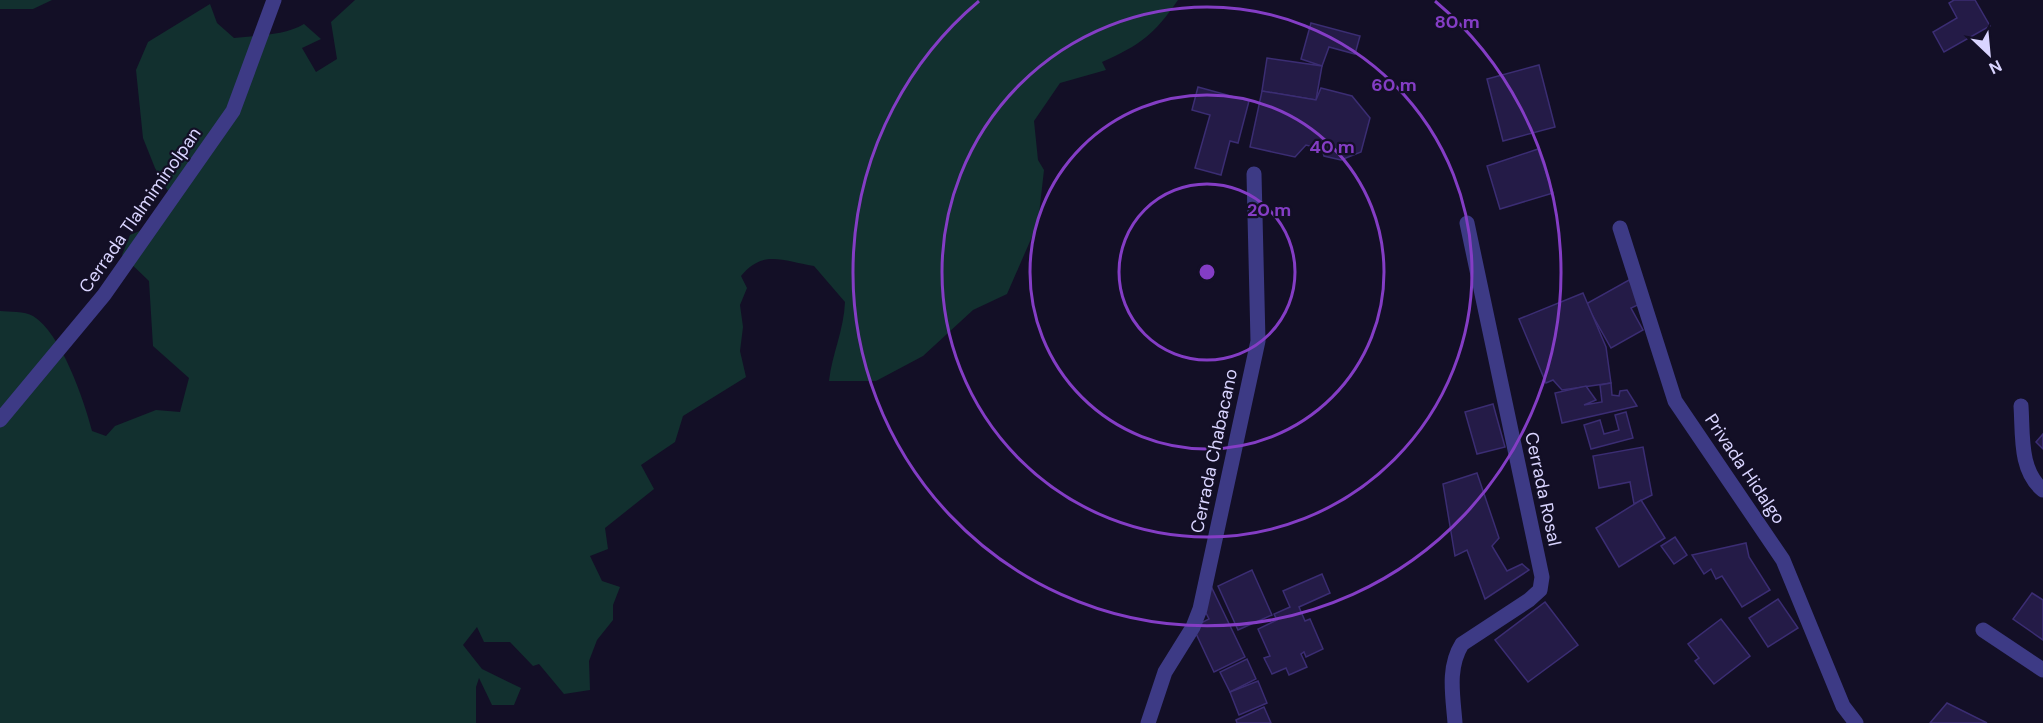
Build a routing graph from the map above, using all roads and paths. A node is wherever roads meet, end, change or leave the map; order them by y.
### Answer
1 (274, 0) edge
2 (1254, 174) dead end
3 (1467, 223) dead end
4 (1620, 228) dead end
5 (2021, 406) dead end
6 (0, 420) edge
7 (2043, 490) edge
8 (1983, 630) dead end
9 (2043, 670) edge
10 (1148, 723) edge
11 (1455, 723) edge
12 (1856, 723) edge

1 - 6 street, Cerrada Tlalmiminolpan
2 - 10 street, Cerrada Chabacano
3 - 11 street, Cerrada Rosal
4 - 12 street, Privada Hidalgo
5 - 7 street
8 - 9 street

